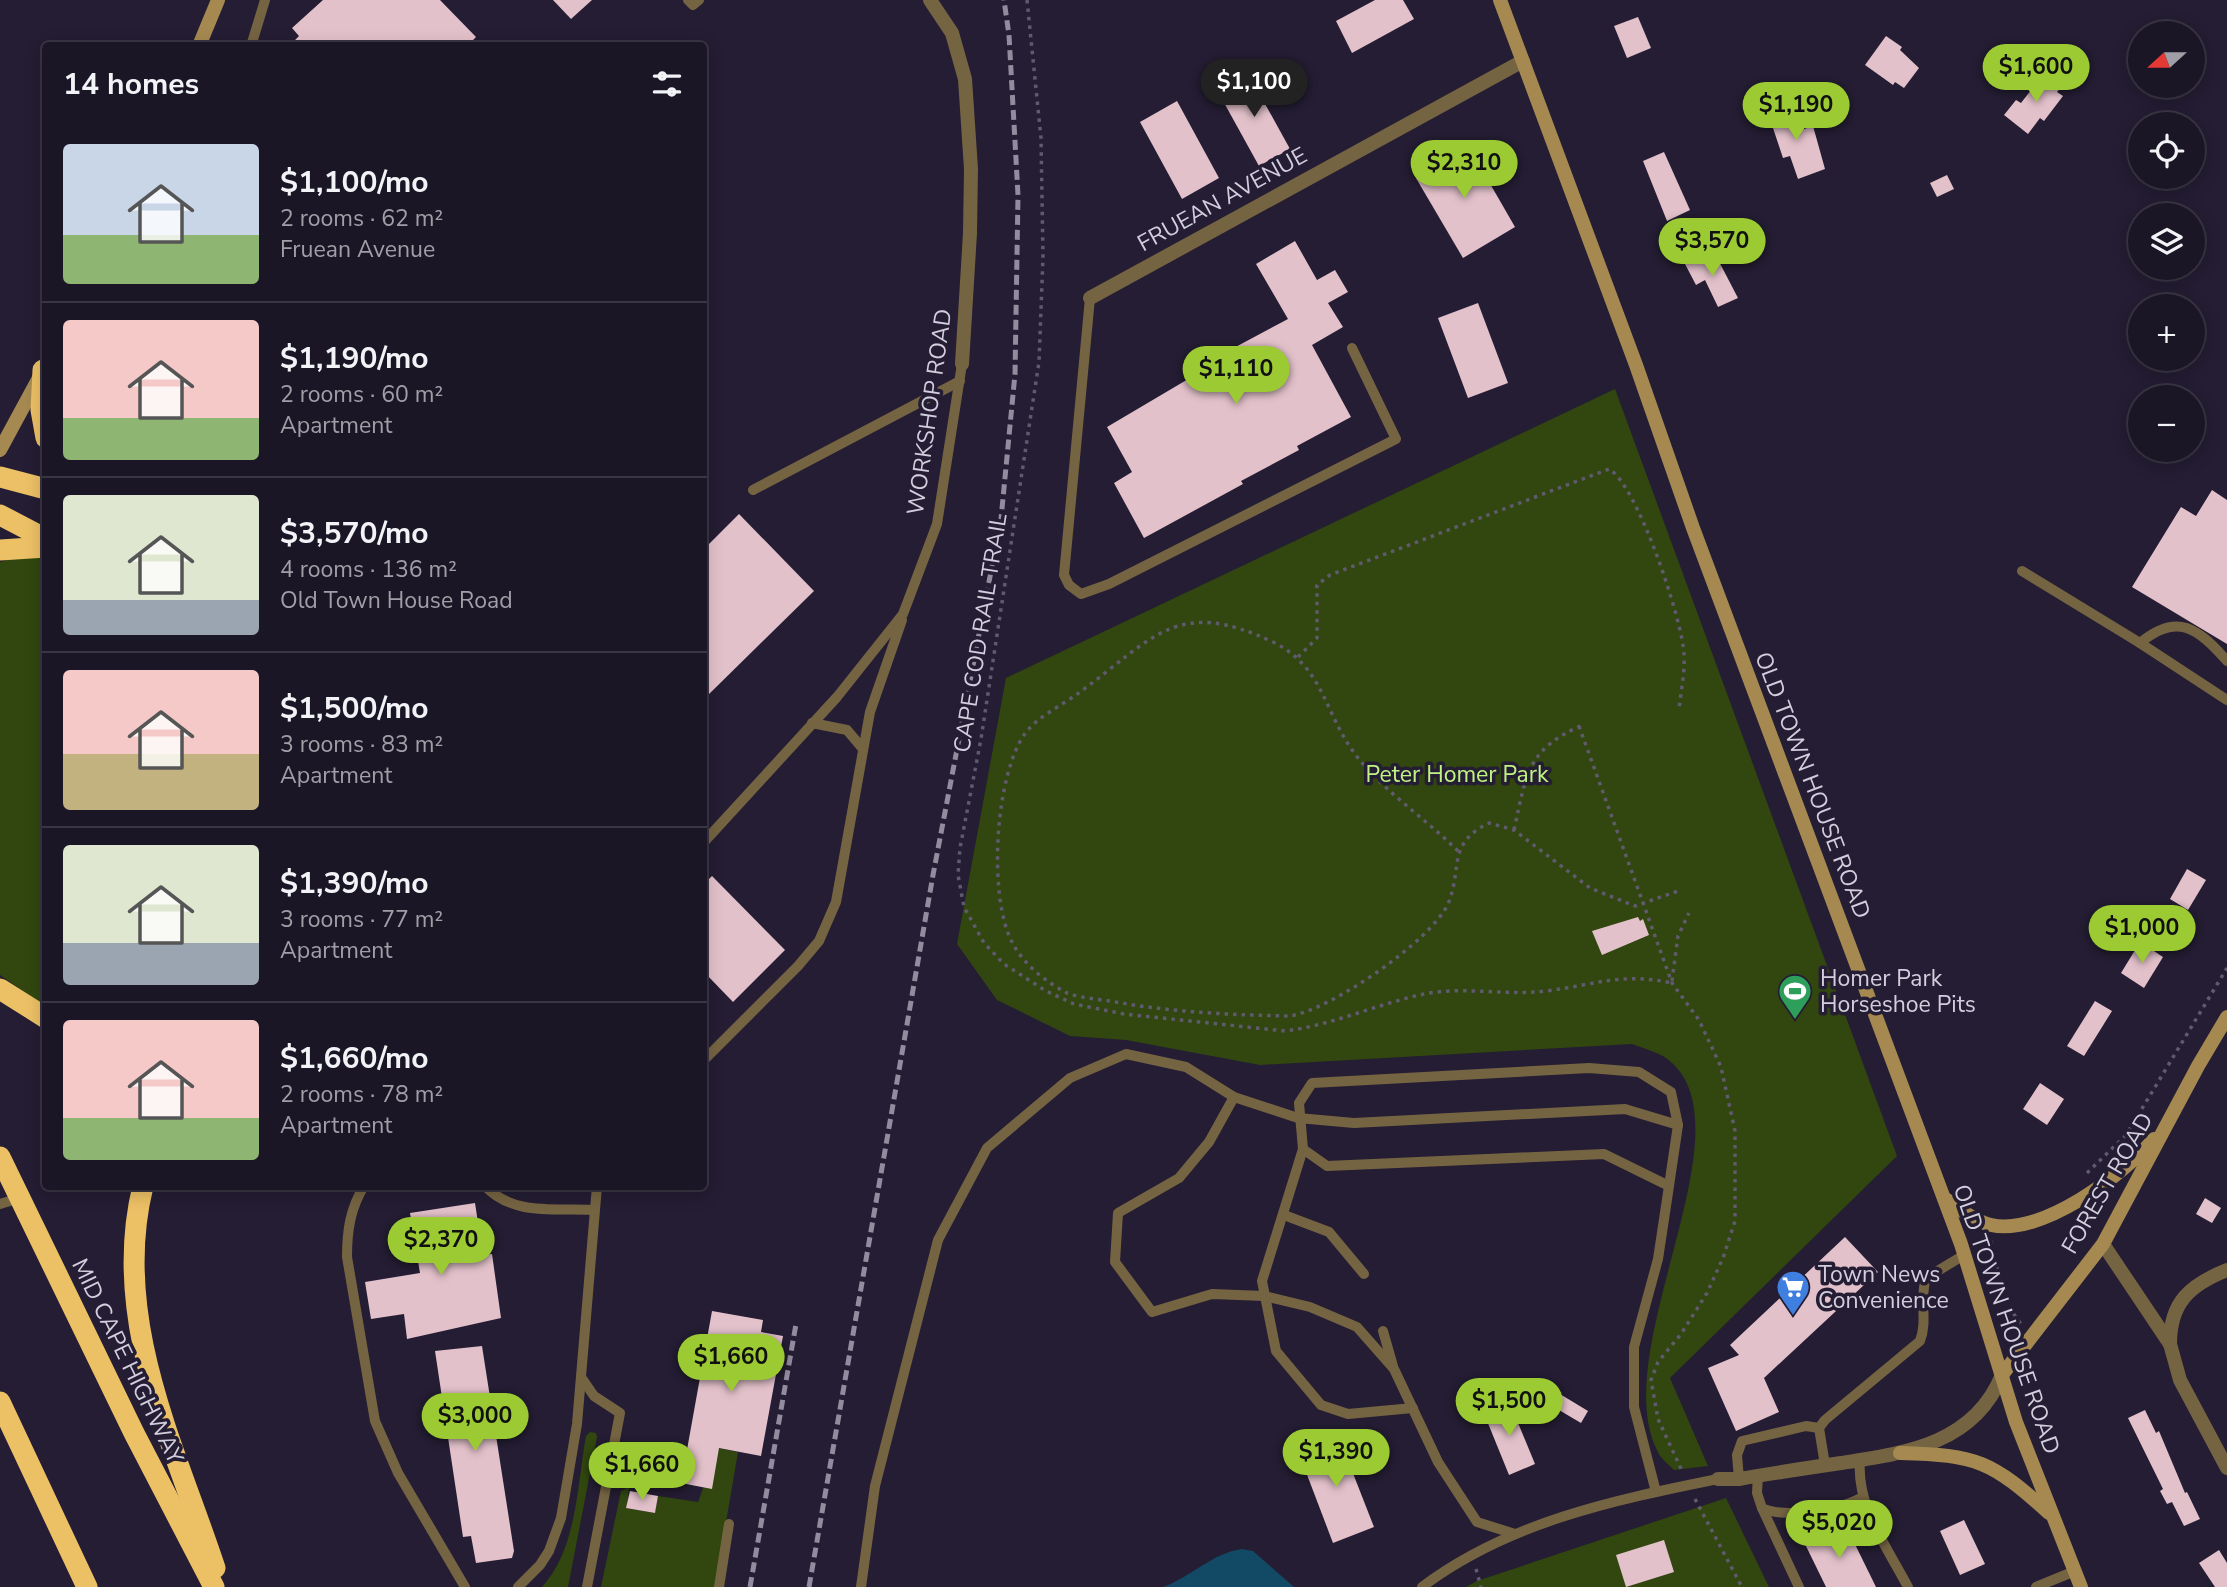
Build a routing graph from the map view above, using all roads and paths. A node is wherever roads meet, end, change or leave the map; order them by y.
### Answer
1 (218, 0) edge
2 (265, 0) edge
3 (688, 0) edge
4 (699, 0) edge
5 (930, 0) edge
6 (1027, 0) edge
7 (1500, 0) edge
8 (201, 42) edge
9 (252, 42) edge
10 (1523, 61) junction
11 (1090, 298) joint
12 (1352, 348) dead end
13 (962, 364) joint
14 (42, 372) edge
15 (960, 381) junction
16 (42, 396) edge
17 (42, 416) edge
18 (0, 450) edge
19 (0, 477) edge
20 (42, 488) edge
21 (753, 490) dead end
22 (0, 515) edge
23 (42, 537) edge
24 (42, 547) edge
25 (0, 550) edge
26 (2022, 571) dead end
27 (903, 614) junction
28 (2140, 643) junction
29 (1298, 657) junction
30 (2227, 661) edge
31 (2227, 700) edge
32 (1679, 709) dead end
33 (812, 723) junction
34 (1585, 723) dead end
35 (1579, 726) junction
36 (863, 750) junction
37 (1514, 831) junction
38 (707, 839) edge
39 (1458, 851) junction
40 (1681, 890) dead end
41 (1644, 903) junction
42 (1689, 912) dead end
43 (2227, 968) edge
44 (1672, 983) junction
45 (0, 989) edge
46 (42, 1015) edge
47 (2227, 1017) edge
48 (707, 1056) edge
49 (1234, 1097) junction
50 (1298, 1118) junction
51 (2169, 1122) junction
52 (1678, 1125) junction
53 (1303, 1149) junction
54 (0, 1157) edge
55 (2086, 1175) dead end
56 (1670, 1186) junction
57 (142, 1190) edge
58 (362, 1190) edge
59 (489, 1190) edge
60 (596, 1190) edge
61 (1944, 1198) junction
62 (10, 1201) edge
63 (593, 1210) junction
64 (1284, 1214) junction
65 (1990, 1238) dead end
66 (2103, 1244) junction
67 (1964, 1255) junction
68 (2227, 1270) edge
69 (1364, 1273) dead end
70 (1264, 1296) junction
71 (2016, 1318) junction
72 (2006, 1323) dead end
73 (2022, 1325) dead end
74 (1383, 1331) dead end
75 (2170, 1344) junction
76 (1394, 1368) junction
77 (2002, 1376) junction
78 (581, 1377) junction
79 (0, 1402) edge
80 (1413, 1408) junction
81 (1819, 1429) junction
82 (1900, 1453) junction
83 (1860, 1460) junction
84 (1825, 1465) junction
85 (2227, 1468) edge
86 (1682, 1472) dead end
87 (1758, 1475) junction
88 (1718, 1479) joint
89 (1739, 1479) junction
90 (1656, 1492) junction
91 (1861, 1498) junction
92 (1695, 1499) dead end
93 (1762, 1508) junction
94 (2052, 1515) junction
95 (729, 1524) dead end
96 (1515, 1534) junction
97 (2075, 1571) junction
98 (87, 1587) edge
99 (214, 1587) edge
100 (222, 1587) edge
101 (465, 1587) edge
102 (518, 1587) edge
103 (587, 1587) edge
104 (719, 1587) edge
105 (861, 1587) edge
106 (1422, 1587) edge
107 (1741, 1587) edge
108 (1799, 1587) edge
109 (1908, 1587) edge
110 (2036, 1587) edge
111 (2081, 1587) edge

1 - 8 main road
2 - 9 lane
3 - 4 lane
5 - 13 street, WORKSHOP ROAD
6 - 44 path, CAPE COD RAIL TRAIL
7 - 10 main road, OLD TOWN HOUSE ROAD
10 - 11 street, FRUEAN AVENUE
10 - 61 main road, OLD TOWN HOUSE ROAD
11 - 12 lane
13 - 15 lane, WORKSHOP ROAD
14 - 18 main road
15 - 21 lane
15 - 27 lane, WORKSHOP ROAD
16 - 17 highway
19 - 20 highway
22 - 23 highway
24 - 25 highway
26 - 28 lane
27 - 33 lane, WORKSHOP ROAD
27 - 36 lane
28 - 30 lane
28 - 31 lane
29 - 32 path
29 - 39 path
29 - 39 path
33 - 36 lane
33 - 38 lane, WORKSHOP ROAD
34 - 35 path
35 - 37 path
35 - 41 path
36 - 48 lane
37 - 39 path
37 - 41 path
40 - 41 path
41 - 44 path
42 - 44 path
43 - 55 path
44 - 86 path
45 - 46 highway
47 - 51 main road, FOREST ROAD
49 - 50 lane
49 - 70 lane
49 - 105 lane
50 - 52 lane
50 - 52 lane
50 - 53 lane
51 - 61 main road
51 - 66 main road, FOREST ROAD
52 - 56 lane
53 - 56 lane
53 - 64 lane
54 - 62 highway, MID CAPE HIGHWAY
56 - 90 lane
57 - 100 highway
58 - 101 lane
59 - 63 lane
60 - 63 lane
61 - 67 main road, OLD TOWN HOUSE ROAD
62 - 99 highway, MID CAPE HIGHWAY
63 - 78 lane
64 - 69 lane
64 - 70 lane
65 - 71 path
66 - 75 street
66 - 77 main road, FOREST ROAD
67 - 77 main road, OLD TOWN HOUSE ROAD
67 - 81 lane
68 - 75 street
70 - 76 lane
70 - 80 lane
71 - 72 path
71 - 73 path
74 - 76 lane
75 - 85 street
76 - 80 lane
77 - 82 street, FOREST ROAD
77 - 94 main road, OLD TOWN HOUSE ROAD
78 - 102 lane
78 - 103 lane
79 - 98 highway
80 - 96 lane
81 - 84 lane
81 - 89 lane
82 - 83 street, FOREST ROAD
82 - 94 main road
83 - 84 street, FOREST ROAD
83 - 91 lane
84 - 87 street, FOREST ROAD
87 - 89 street, FOREST ROAD
87 - 93 lane
88 - 89 street, FOREST ROAD
88 - 90 lane
90 - 96 lane
91 - 93 lane
91 - 109 lane
92 - 107 path
93 - 108 lane
94 - 97 main road, OLD TOWN HOUSE ROAD
95 - 104 lane
96 - 106 lane
97 - 110 lane
97 - 111 main road, OLD TOWN HOUSE ROAD

